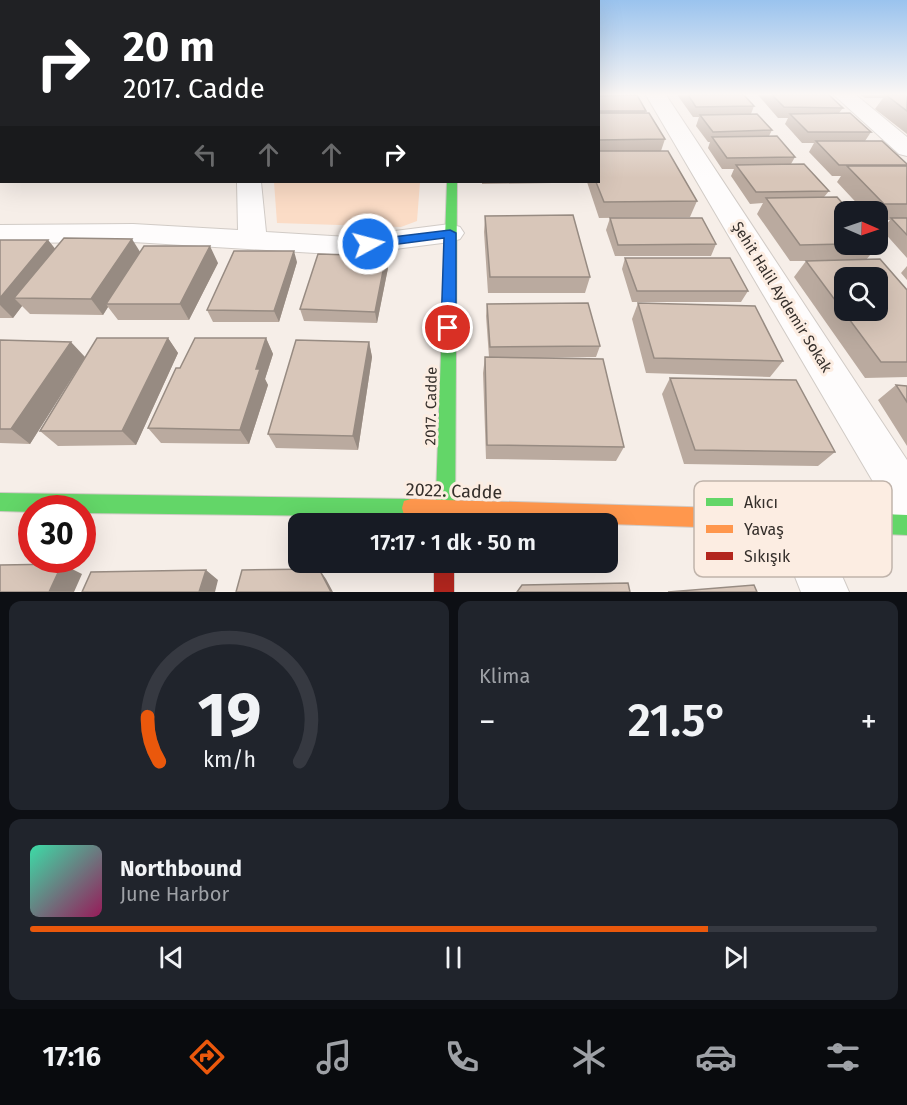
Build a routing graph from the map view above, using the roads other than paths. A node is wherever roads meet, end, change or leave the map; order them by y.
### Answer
1 (673, 123) edge
2 (876, 123) edge
3 (907, 149) edge
4 (249, 183) edge
5 (452, 183) edge
6 (450, 233) junction
7 (0, 234) edge
8 (253, 241) junction
9 (907, 499) edge
10 (0, 502) edge
11 (445, 508) junction
12 (445, 513) edge
13 (694, 517) edge
14 (892, 524) edge
15 (907, 525) edge
16 (444, 573) edge
17 (819, 577) edge
18 (444, 592) edge
19 (825, 592) edge

1 - 9 street, Şehit Halil Aydemir Sokak
2 - 3 street
4 - 8 street
5 - 6 street, 2017. Cadde
6 - 8 street
6 - 11 street, 2017. Cadde
7 - 8 street
10 - 11 street, 2022. Cadde
11 - 12 street, 2017. Cadde
11 - 13 street, 2022. Cadde
14 - 15 street, 2022. Cadde
16 - 18 street
17 - 19 street

